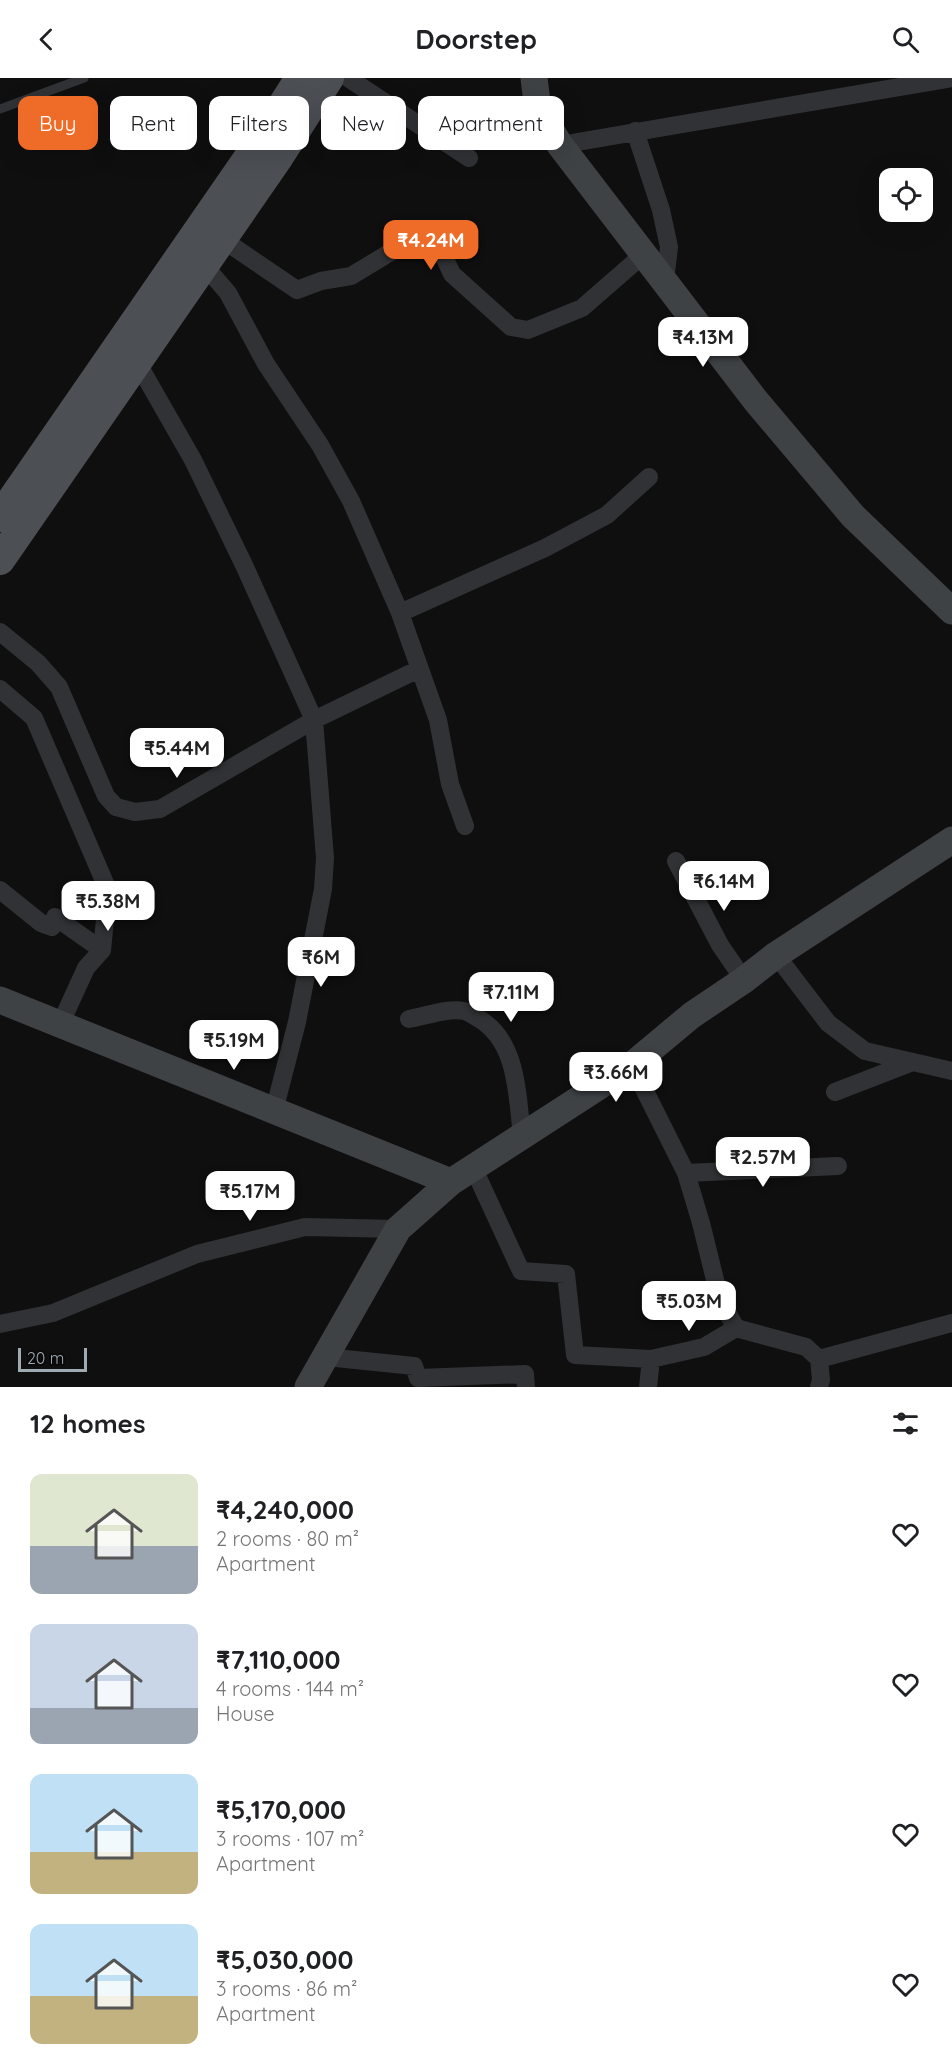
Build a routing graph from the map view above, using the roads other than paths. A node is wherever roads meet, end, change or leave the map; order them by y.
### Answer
1 (84, 78) edge
2 (300, 78) edge
3 (329, 78) edge
4 (348, 78) edge
5 (534, 78) edge
6 (952, 78) edge
7 (536, 96) edge
8 (0, 109) edge
9 (635, 131) junction
10 (564, 144) edge
11 (564, 150) edge
12 (469, 158) dead end
13 (212, 232) junction
14 (644, 254) junction
15 (204, 265) junction
16 (665, 281) junction
17 (137, 362) junction
18 (649, 477) dead end
19 (0, 517) edge
20 (0, 560) edge
21 (952, 611) edge
22 (400, 613) junction
23 (0, 632) edge
24 (419, 669) junction
25 (0, 689) edge
26 (314, 720) junction
27 (465, 826) dead end
28 (952, 840) edge
29 (676, 861) dead end
30 (0, 890) edge
31 (102, 950) junction
32 (776, 955) junction
33 (744, 980) junction
34 (0, 1000) edge
35 (410, 1019) dead end
36 (60, 1025) junction
37 (910, 1062) junction
38 (632, 1065) junction
39 (952, 1071) edge
40 (835, 1092) dead end
41 (274, 1111) junction
42 (522, 1136) junction
43 (838, 1166) dead end
44 (686, 1173) junction
45 (462, 1174) junction
46 (398, 1228) junction
47 (952, 1323) edge
48 (0, 1324) edge
49 (736, 1328) junction
50 (651, 1359) junction
51 (819, 1359) junction
52 (319, 1377) edge
53 (525, 1387) edge
54 (648, 1387) edge
55 (819, 1387) edge

1 - 8 lane
2 - 13 main road
3 - 13 main road
4 - 12 street
5 - 7 main road
6 - 9 street
9 - 10 street
9 - 16 street
11 - 14 main road
13 - 14 street
13 - 15 main road
13 - 19 main road
14 - 16 main road
15 - 17 main road
15 - 22 street
16 - 21 main road
17 - 20 main road
17 - 26 street
18 - 22 street
22 - 24 street
23 - 26 street
24 - 26 street
24 - 27 street
25 - 31 street
26 - 41 street
28 - 32 main road
29 - 33 street
30 - 31 street
31 - 36 street
32 - 33 main road
32 - 37 street
33 - 38 main road
34 - 36 main road
35 - 42 street
36 - 41 main road
37 - 39 street
37 - 40 street
38 - 42 main road
38 - 44 street
41 - 45 main road
42 - 45 main road
43 - 44 street
44 - 49 street
45 - 46 main road
45 - 50 street
46 - 48 street
46 - 52 main road
47 - 51 street
49 - 50 street
49 - 51 street
50 - 54 street
51 - 55 street
52 - 53 street

